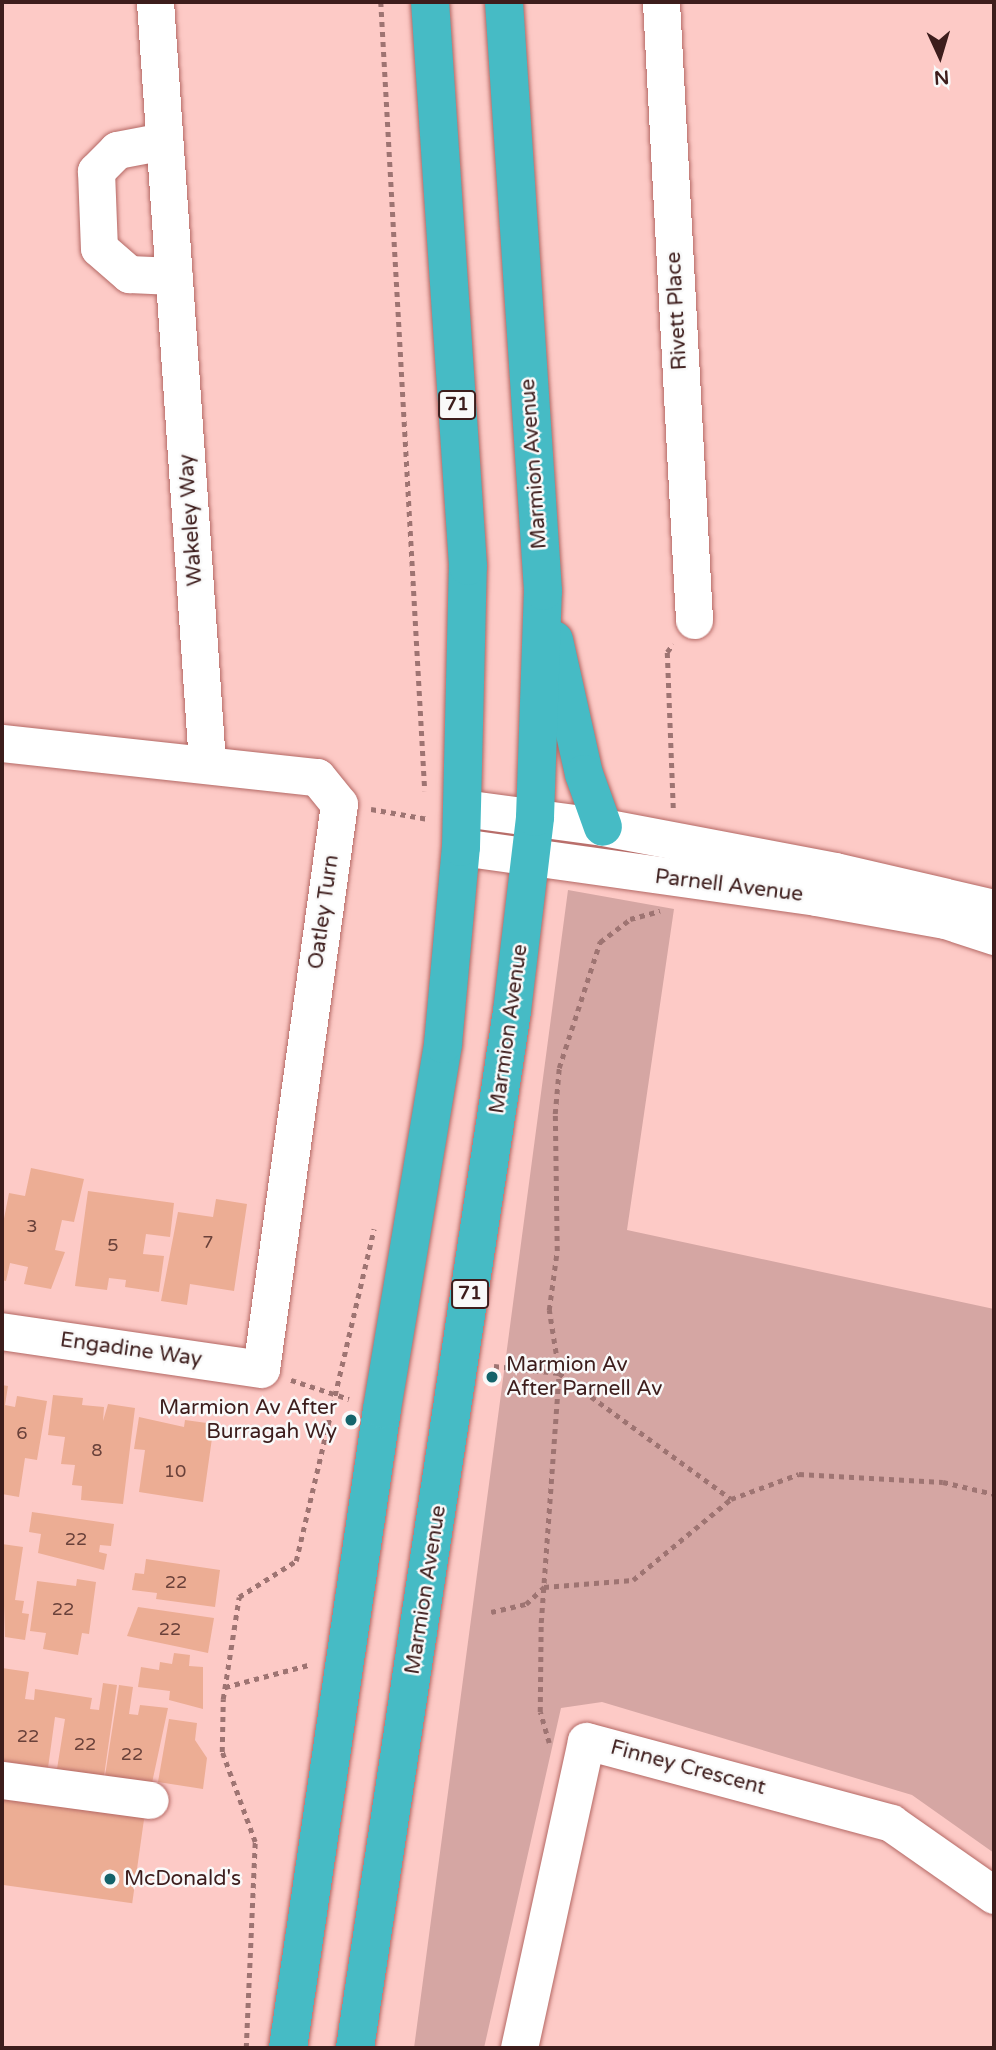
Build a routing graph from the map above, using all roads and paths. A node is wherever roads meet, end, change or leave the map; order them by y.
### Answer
1 (155, 2) edge
2 (381, 2) edge
3 (430, 2) edge
4 (504, 2) edge
5 (661, 2) edge
6 (164, 141) junction
7 (174, 276) junction
8 (542, 591) junction
9 (694, 620) joint
10 (2, 743) edge
11 (208, 763) junction
12 (339, 804) junction
13 (463, 808) junction
14 (535, 817) junction
15 (427, 818) junction
16 (603, 827) junction
17 (427, 832) dead end
18 (674, 841) junction
19 (461, 847) junction
20 (532, 860) junction
21 (676, 880) junction
22 (994, 908) edge
23 (994, 936) edge
24 (374, 1227) dead end
25 (2, 1331) edge
26 (460, 1363) junction
27 (261, 1369) junction
28 (559, 1373) junction
29 (332, 1394) junction
30 (382, 1409) junction
31 (994, 1494) edge
32 (731, 1499) junction
33 (544, 1587) junction
34 (491, 1612) dead end
35 (308, 1664) dead end
36 (225, 1687) junction
37 (578, 1777) junction
38 (2, 1780) edge
39 (150, 1800) dead end
40 (994, 1895) edge
41 (246, 2048) edge
42 (288, 2048) edge
43 (355, 2048) edge
44 (519, 2048) edge

1 - 6 street, Wakeley Way
2 - 15 path
3 - 13 highway, 71
4 - 8 highway, Marmion Avenue / 71
5 - 9 street, Rivett Place
6 - 7 street, Wakeley Way
6 - 7 street
7 - 11 street, Wakeley Way
8 - 14 highway, Marmion Avenue / 71
8 - 16 highway
9 - 18 path
10 - 11 street
11 - 12 street
12 - 15 path
12 - 27 street, Oatley Turn
13 - 14 street, Parnell Avenue
13 - 19 highway, 71
14 - 16 street, Parnell Avenue
14 - 20 highway, Marmion Avenue / 71
15 - 17 path
15 - 19 path
16 - 18 street, Parnell Avenue
18 - 22 street, Parnell Avenue
19 - 20 street, Parnell Avenue
19 - 30 highway, 71
20 - 21 street, Parnell Avenue
20 - 26 highway, Marmion Avenue / 71
21 - 23 street, Parnell Avenue
21 - 28 path
24 - 29 path
25 - 27 street, Engadine Way
26 - 28 path
26 - 43 highway, Marmion Avenue / 71
27 - 29 path
28 - 32 path
28 - 33 path
29 - 30 path
29 - 36 path
30 - 42 highway, 71
31 - 32 path
32 - 33 path
33 - 34 path
33 - 37 path
35 - 36 path
36 - 41 path
37 - 40 street, Finney Crescent
37 - 44 street, Finney Crescent
38 - 39 street

